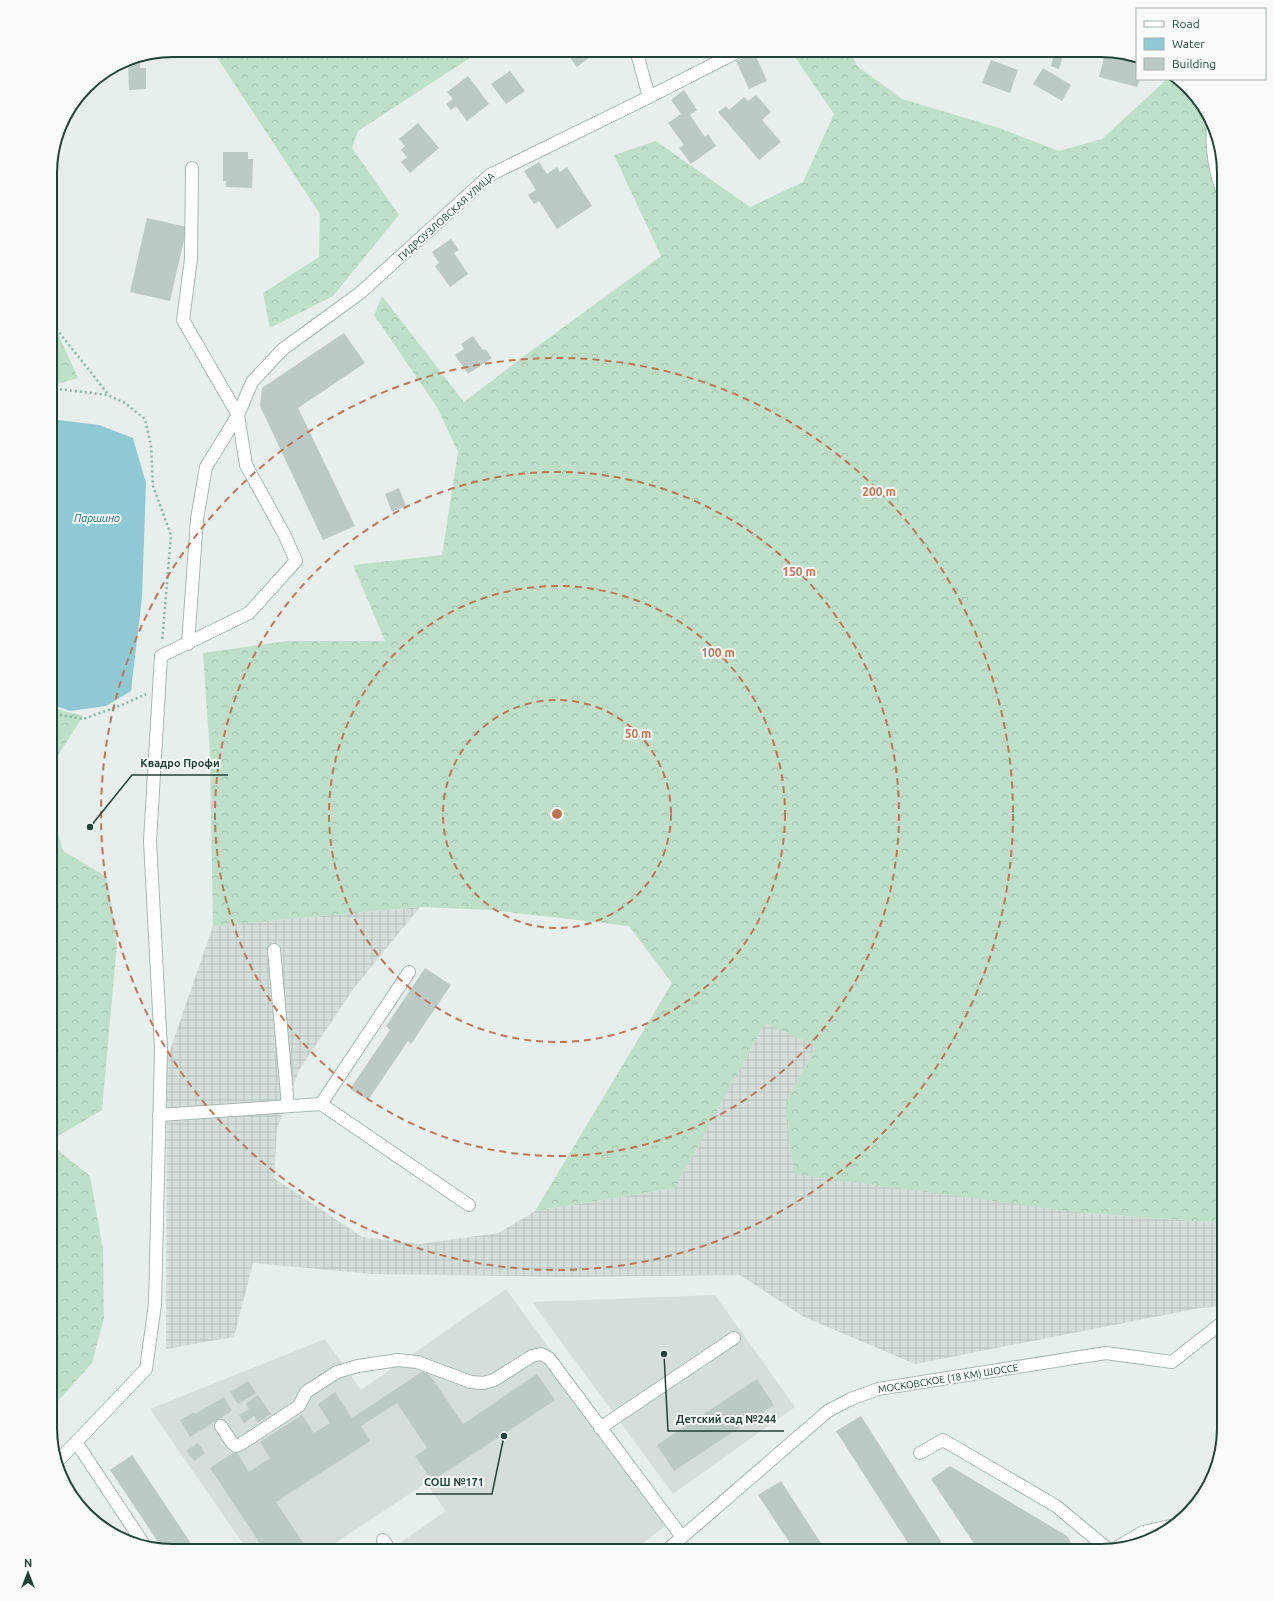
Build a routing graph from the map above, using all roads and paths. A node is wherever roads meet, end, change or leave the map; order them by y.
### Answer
1 (638, 57) edge
2 (727, 57) edge
3 (649, 97) junction
4 (1212, 140) edge
5 (1216, 164) edge
6 (192, 168) dead end
7 (57, 329) edge
8 (57, 389) edge
9 (108, 395) junction
10 (238, 415) junction
11 (188, 644) junction
12 (161, 656) junction
13 (158, 690) junction
14 (57, 715) edge
15 (274, 950) dead end
16 (409, 972) dead end
17 (321, 1104) junction
18 (288, 1106) junction
19 (159, 1115) junction
20 (469, 1205) dead end
21 (1217, 1327) edge
22 (734, 1338) dead end
23 (221, 1426) dead end
24 (600, 1428) junction
25 (76, 1442) junction
26 (920, 1453) dead end
27 (61, 1458) edge
28 (1157, 1529) edge
29 (682, 1538) junction
30 (140, 1539) edge
31 (383, 1540) dead end
32 (1128, 1540) edge
33 (386, 1544) edge
34 (675, 1544) edge
35 (1102, 1544) edge

1 - 3 street
2 - 3 street, ГИДРОУЗЛОВСКАЯ УЛИЦА
3 - 10 street, ГИДРОУЗЛОВСКАЯ УЛИЦА
4 - 5 street
6 - 10 street
7 - 9 path
8 - 9 path
9 - 12 path
10 - 11 street, ГИДРОУЗЛОВСКАЯ УЛИЦА
10 - 11 street
11 - 12 street
12 - 13 street
13 - 14 path
13 - 19 street
15 - 18 street
16 - 17 street
17 - 18 street
17 - 20 street
18 - 19 street
19 - 25 street
21 - 29 street, МОСКОВСКОЕ (18 КМ) ШОССЕ
22 - 24 street
23 - 24 street
24 - 29 street
25 - 27 street
25 - 30 street
26 - 35 street
28 - 32 street
29 - 34 street, МОСКОВСКОЕ (18 КМ) ШОССЕ
31 - 33 street

